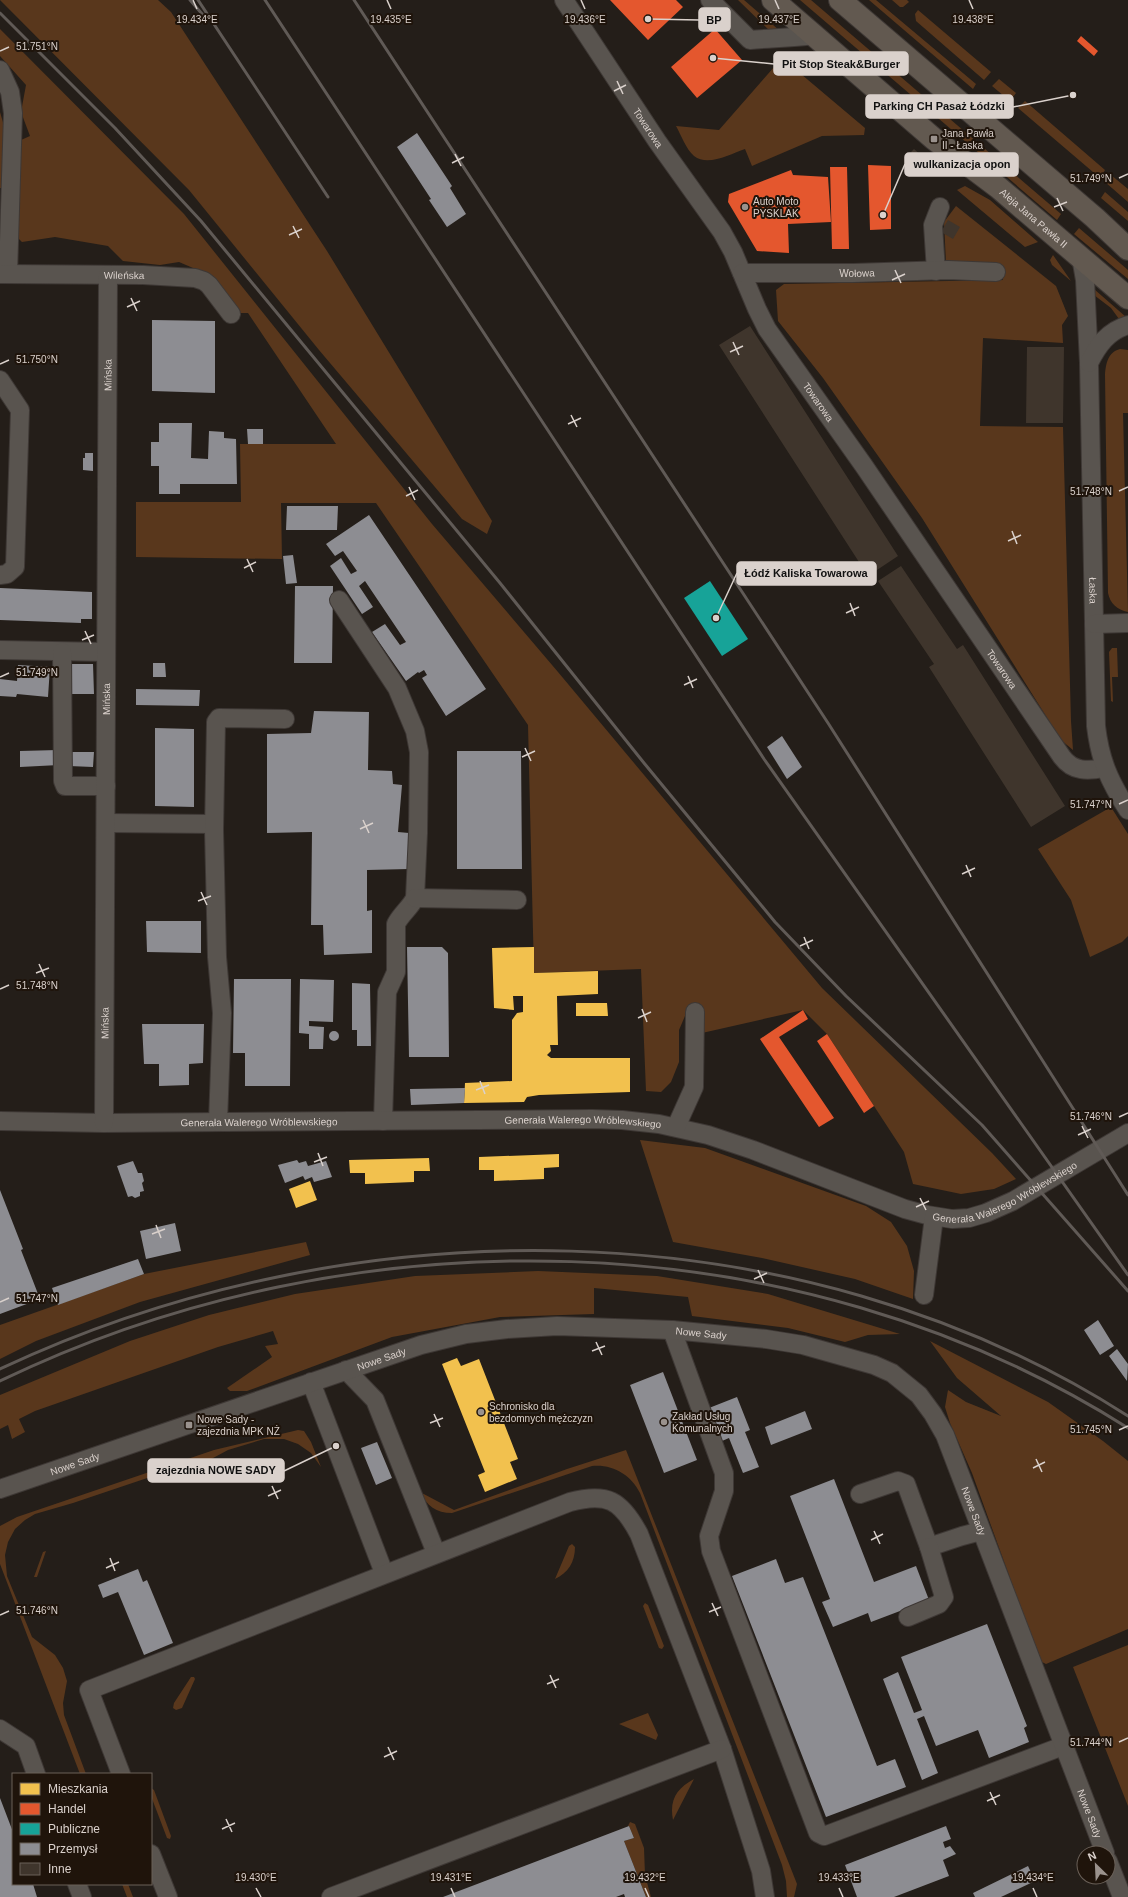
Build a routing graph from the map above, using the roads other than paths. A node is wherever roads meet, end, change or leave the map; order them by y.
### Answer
1 (564, 0) edge
2 (710, 0) edge
3 (773, 0) edge
4 (840, 0) edge
5 (813, 36) junction
6 (0, 70) edge
7 (940, 207) dead end
8 (1128, 249) edge
9 (1081, 257) junction
10 (936, 271) junction
11 (996, 272) dead end
12 (742, 273) junction
13 (4, 274) edge
14 (108, 275) junction
15 (1128, 298) edge
16 (231, 314) dead end
17 (1128, 325) edge
18 (1089, 363) junction
19 (0, 380) edge
20 (0, 575) edge
21 (339, 600) dead end
22 (1128, 623) edge
23 (1094, 624) junction
24 (0, 650) edge
25 (62, 652) junction
26 (106, 652) junction
27 (285, 719) dead end
28 (1104, 768) junction
29 (106, 786) junction
30 (1128, 810) edge
31 (106, 823) junction
32 (214, 824) junction
33 (416, 898) junction
34 (517, 900) dead end
35 (695, 1012) dead end
36 (0, 1121) edge
37 (382, 1121) junction
38 (218, 1122) junction
39 (104, 1123) junction
40 (676, 1127) junction
41 (1128, 1133) edge
42 (934, 1217) junction
43 (924, 1295) dead end
44 (672, 1330) junction
45 (346, 1370) junction
46 (311, 1382) junction
47 (0, 1489) edge
48 (860, 1494) dead end
49 (981, 1531) junction
50 (929, 1547) junction
51 (436, 1553) junction
52 (384, 1573) junction
53 (908, 1617) dead end
54 (0, 1729) edge
55 (1063, 1746) junction
56 (722, 1749) junction
57 (36, 1773) edge
58 (121, 1773) edge
59 (1102, 1845) edge
60 (152, 1857) edge
61 (1116, 1882) edge
62 (78, 1885) edge
63 (82, 1897) edge
64 (168, 1897) edge
65 (331, 1897) edge
66 (765, 1897) edge
67 (1122, 1897) edge

1 - 12 street, Towarowa
2 - 5 street
3 - 5 main road, Aleja Jana Pawła II
4 - 8 main road
5 - 9 main road, Aleja Jana Pawła II
6 - 13 street
7 - 10 street
9 - 15 main road, Aleja Jana Pawła II
9 - 18 street, Łaska
10 - 11 street, Wołowa
10 - 12 street, Wołowa
12 - 28 street, Towarowa
13 - 14 street, Wileńska
14 - 16 street, Wileńska
14 - 26 street, Mińska
17 - 18 street
18 - 23 street, Łaska
19 - 20 street
21 - 33 street
22 - 23 street
23 - 28 street, Łaska
24 - 25 street
25 - 26 street
25 - 29 street
26 - 29 street, Mińska
27 - 32 street
28 - 30 street, Łaska
29 - 31 street, Mińska
31 - 32 street
31 - 39 street, Mińska
32 - 38 street
33 - 34 street
33 - 37 street
35 - 40 street
36 - 39 street, Generała Walerego Wróblewskiego
37 - 38 street, Generała Walerego Wróblewskiego
37 - 40 street, Generała Walerego Wróblewskiego
38 - 39 street, Generała Walerego Wróblewskiego
40 - 42 street, Generała Walerego Wróblewskiego
41 - 42 street, Generała Walerego Wróblewskiego
42 - 43 street
44 - 45 street, Nowe Sady
44 - 49 street, Nowe Sady
44 - 55 street
45 - 46 street, Nowe Sady
45 - 51 street
46 - 47 street, Nowe Sady
46 - 52 street
48 - 50 street
49 - 50 street
49 - 55 street, Nowe Sady
50 - 53 street
51 - 52 street
51 - 56 street
52 - 58 street
54 - 57 street
55 - 59 street, Nowe Sady
56 - 65 street
56 - 66 street
60 - 64 street
61 - 67 street
62 - 63 street

